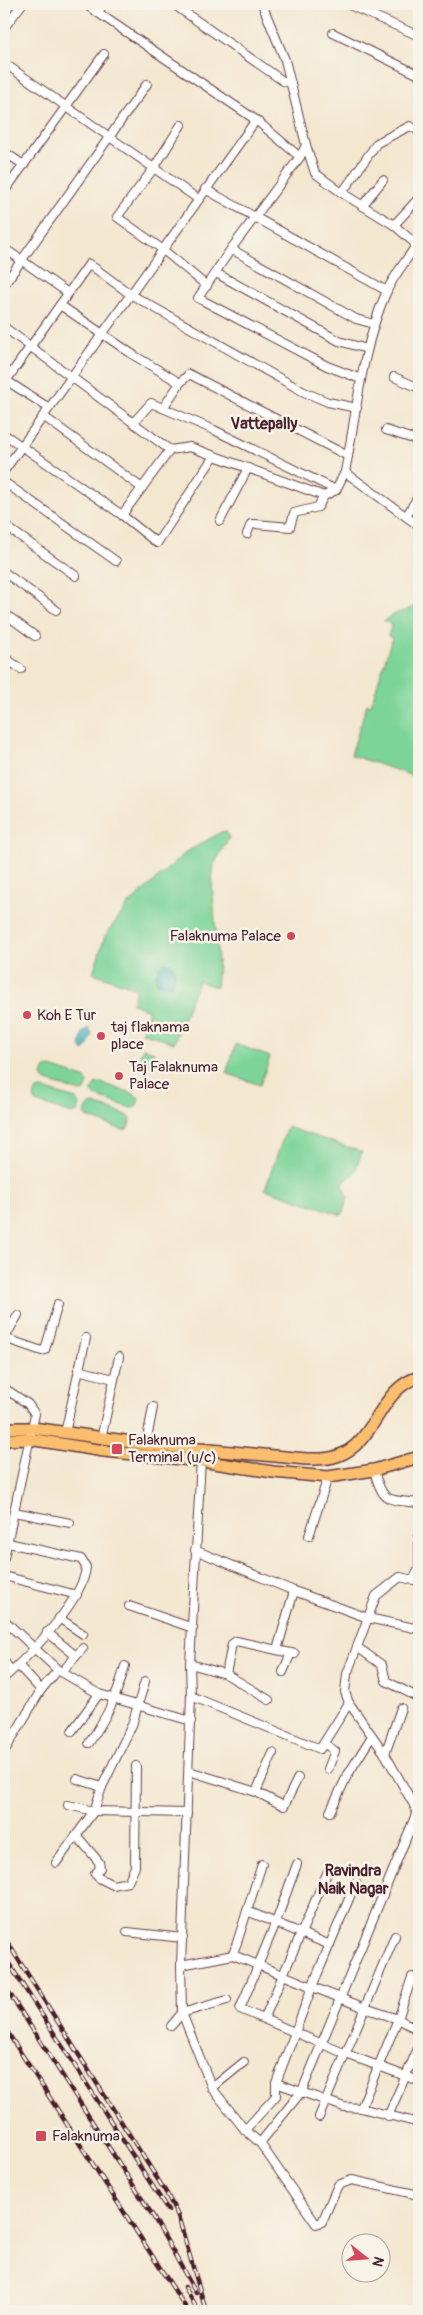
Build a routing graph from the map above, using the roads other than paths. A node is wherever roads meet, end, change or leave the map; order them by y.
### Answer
1 (22, 4) edge
2 (85, 4) edge
3 (103, 4) edge
4 (172, 4) edge
5 (262, 4) edge
6 (346, 4) edge
7 (98, 13) junction
8 (4, 28) edge
9 (333, 33) dead end
10 (419, 36) edge
11 (104, 54) dead end
12 (4, 63) edge
13 (419, 75) edge
14 (290, 83) junction
15 (146, 84) dead end
16 (66, 107) junction
17 (256, 120) junction
18 (182, 125) dead end
19 (419, 131) edge
20 (108, 136) junction
21 (306, 145) junction
22 (4, 152) edge
23 (300, 157) junction
24 (24, 165) junction
25 (154, 168) junction
26 (383, 180) dead end
27 (204, 189) junction
28 (4, 192) edge
29 (342, 193) junction
30 (419, 198) edge
31 (198, 199) junction
32 (362, 206) junction
33 (255, 216) junction
34 (394, 225) junction
35 (418, 246) edge
36 (4, 248) edge
37 (162, 249) junction
38 (231, 249) junction
39 (21, 261) junction
40 (216, 273) junction
41 (4, 285) edge
42 (207, 286) junction
43 (387, 291) junction
44 (68, 293) junction
45 (130, 294) junction
46 (60, 305) junction
47 (374, 324) junction
48 (4, 328) edge
49 (102, 334) junction
50 (31, 347) junction
51 (367, 349) junction
52 (394, 377) dead end
53 (70, 378) junction
54 (361, 379) junction
55 (5, 380) edge
56 (180, 383) junction
57 (419, 388) edge
58 (49, 408) junction
59 (163, 408) junction
60 (357, 408) junction
61 (43, 416) junction
62 (134, 422) junction
63 (386, 430) dead end
64 (4, 434) edge
65 (419, 441) edge
66 (22, 445) junction
67 (170, 450) junction
68 (214, 456) junction
69 (348, 456) junction
70 (248, 468) junction
71 (4, 471) edge
72 (345, 472) junction
73 (4, 482) edge
74 (142, 488) junction
75 (336, 490) junction
76 (419, 495) edge
77 (324, 496) junction
78 (406, 515) junction
79 (122, 516) junction
80 (220, 521) dead end
81 (4, 524) edge
82 (419, 526) edge
83 (247, 534) dead end
84 (116, 562) dead end
85 (4, 572) edge
86 (76, 576) dead end
87 (56, 610) dead end
88 (4, 613) edge
89 (35, 636) dead end
90 (4, 657) edge
91 (22, 669) dead end
92 (58, 1304) dead end
93 (18, 1315) dead end
94 (86, 1338) dead end
95 (4, 1339) edge
96 (119, 1357) dead end
97 (78, 1370) junction
98 (419, 1377) edge
99 (114, 1379) junction
100 (4, 1388) edge
101 (153, 1407) dead end
102 (4, 1428) edge
103 (33, 1428) junction
104 (65, 1433) junction
105 (29, 1439) junction
106 (101, 1439) junction
107 (4, 1440) edge
108 (146, 1444) junction
109 (202, 1455) junction
110 (419, 1456) edge
111 (374, 1470) junction
112 (328, 1477) junction
113 (419, 1502) edge
114 (14, 1512) junction
115 (70, 1523) dead end
116 (7, 1529) edge
117 (419, 1535) edge
118 (309, 1536) dead end
119 (8, 1543) junction
120 (195, 1550) junction
121 (4, 1558) edge
122 (419, 1569) edge
123 (4, 1576) edge
124 (294, 1591) junction
125 (77, 1595) junction
126 (129, 1606) dead end
127 (59, 1618) junction
128 (368, 1618) junction
129 (4, 1620) edge
130 (193, 1628) junction
131 (419, 1629) edge
132 (47, 1632) junction
133 (83, 1634) dead end
134 (34, 1647) junction
135 (357, 1647) junction
136 (83, 1648) dead end
137 (277, 1650) junction
138 (76, 1656) junction
139 (4, 1661) edge
140 (190, 1664) junction
141 (18, 1666) junction
142 (125, 1666) dead end
143 (11, 1671) junction
144 (60, 1671) junction
145 (283, 1672) dead end
146 (226, 1674) junction
147 (4, 1678) edge
148 (145, 1681) dead end
149 (41, 1690) junction
150 (99, 1694) junction
151 (191, 1696) junction
152 (419, 1698) edge
153 (116, 1699) junction
154 (270, 1700) dead end
155 (349, 1703) junction
156 (138, 1705) junction
157 (401, 1708) dead end
158 (191, 1721) junction
159 (4, 1728) edge
160 (72, 1731) dead end
161 (372, 1736) junction
162 (11, 1739) junction
163 (89, 1743) dead end
164 (325, 1744) junction
165 (4, 1752) edge
166 (273, 1754) dead end
167 (385, 1754) junction
168 (136, 1766) dead end
169 (328, 1769) dead end
170 (189, 1771) junction
171 (298, 1778) dead end
172 (77, 1779) dead end
173 (102, 1787) junction
174 (256, 1792) junction
175 (68, 1805) dead end
176 (418, 1808) edge
177 (137, 1810) junction
178 (94, 1811) junction
179 (330, 1812) dead end
180 (187, 1813) junction
181 (77, 1836) junction
182 (56, 1863) dead end
183 (262, 1864) dead end
184 (297, 1864) dead end
185 (328, 1871) dead end
186 (356, 1882) dead end
187 (247, 1911) junction
188 (276, 1922) junction
189 (127, 1932) dead end
190 (302, 1932) junction
191 (395, 1936) dead end
192 (183, 1938) junction
193 (330, 1945) junction
194 (234, 1955) junction
195 (182, 1965) junction
196 (259, 1965) junction
197 (283, 1975) junction
198 (412, 1977) dead end
199 (312, 1987) junction
200 (342, 1999) junction
201 (227, 2000) dead end
202 (365, 2008) junction
203 (182, 2013) junction
204 (264, 2019) junction
205 (398, 2019) junction
206 (171, 2026) dead end
207 (419, 2030) edge
208 (295, 2032) junction
209 (323, 2044) junction
210 (419, 2046) edge
211 (346, 2054) junction
212 (244, 2062) dead end
213 (379, 2065) junction
214 (406, 2076) junction
215 (419, 2081) edge
216 (276, 2083) junction
217 (212, 2088) junction
218 (302, 2091) junction
219 (326, 2099) junction
220 (361, 2108) junction
221 (388, 2116) junction
222 (319, 2118) dead end
223 (419, 2122) edge
224 (246, 2130) junction
225 (260, 2142) junction
226 (419, 2195) edge

1 - 8 street
2 - 7 street
3 - 7 street
4 - 14 street
5 - 14 street
6 - 10 street
7 - 17 street
9 - 13 street
11 - 16 street
12 - 16 street
14 - 21 street
15 - 20 street
16 - 20 street
16 - 24 street
17 - 23 street
17 - 27 street
18 - 25 street
19 - 29 street
20 - 25 street
20 - 39 street
21 - 23 street
21 - 29 street
22 - 24 street
23 - 33 street
24 - 28 street
25 - 31 street
25 - 37 street
26 - 32 street
27 - 31 street
27 - 33 street
29 - 32 street
30 - 34 street
31 - 37 street
32 - 34 street
33 - 38 street
33 - 43 street
34 - 35 street
35 - 43 street
36 - 39 street
37 - 42 street
37 - 45 street
38 - 40 street
38 - 47 street
39 - 41 street
39 - 44 street
40 - 42 street
40 - 51 street
42 - 54 street
43 - 47 street
44 - 45 street
44 - 46 street
45 - 49 street
45 - 60 street
46 - 49 street
46 - 50 street
47 - 51 street
48 - 50 street
49 - 53 street
49 - 56 street
50 - 53 street
50 - 55 street
51 - 54 street
52 - 57 street
53 - 58 street
53 - 62 street
54 - 60 street
55 - 58 street
56 - 59 street
56 - 69 street
58 - 61 street
59 - 62 street
59 - 75 street
60 - 69 street
61 - 66 street
61 - 74 street
62 - 67 street
63 - 65 street
64 - 66 street
66 - 71 street
66 - 79 street
67 - 68 street
67 - 74 street
68 - 70 street
68 - 79 street
69 - 72 street
70 - 77 street
70 - 80 street
72 - 75 street
72 - 78 street
73 - 84 street
74 - 79 street
75 - 77 street
76 - 78 street
77 - 83 street
78 - 82 street
81 - 86 street
85 - 87 street
88 - 89 street
90 - 91 street
92 - 95 street
93 - 95 street
94 - 97 street
96 - 99 street
97 - 99 street
97 - 104 street
98 - 109 highway
99 - 106 street
100 - 103 street
101 - 108 street
102 - 103 highway
103 - 104 highway
103 - 105 street
104 - 106 highway
105 - 107 highway
105 - 109 highway
105 - 114 street
106 - 108 highway
108 - 109 highway
109 - 112 highway
109 - 120 street
110 - 111 highway
111 - 112 highway
111 - 113 street
112 - 118 street
114 - 115 street
114 - 116 street
116 - 119 street
117 - 122 street
119 - 121 street
119 - 125 street
120 - 124 street
120 - 130 street
122 - 128 street
123 - 125 street
124 - 128 street
124 - 137 street
125 - 127 street
126 - 130 street
127 - 132 street
127 - 133 street
128 - 131 street
128 - 135 street
129 - 134 street
130 - 140 street
132 - 134 street
132 - 138 street
134 - 141 street
134 - 144 street
135 - 152 street
135 - 155 street
136 - 138 street
137 - 145 street
137 - 146 street
138 - 144 street
139 - 143 street
140 - 146 street
140 - 151 street
141 - 143 street
141 - 149 street
142 - 153 street
143 - 147 street
144 - 149 street
144 - 150 street
146 - 154 street
148 - 156 street
149 - 162 street
150 - 153 street
150 - 160 street
151 - 158 street
151 - 164 street
153 - 156 street
153 - 163 street
155 - 161 street
155 - 164 street
156 - 158 street
156 - 173 street
157 - 167 street
158 - 170 street
159 - 162 street
161 - 167 street
161 - 179 street
162 - 165 street
164 - 169 street
166 - 174 street
167 - 176 street
168 - 177 street
170 - 174 street
170 - 180 street
171 - 174 street
172 - 173 street
173 - 178 street
175 - 178 street
176 - 200 street
177 - 178 street
177 - 180 street
177 - 181 street
178 - 181 street
180 - 192 street
181 - 182 street
183 - 187 street
184 - 188 street
185 - 190 street
186 - 193 street
187 - 188 street
187 - 194 street
188 - 190 street
188 - 196 street
189 - 192 street
190 - 193 street
190 - 197 street
191 - 202 street
192 - 195 street
193 - 199 street
194 - 195 street
194 - 196 street
195 - 203 street
196 - 197 street
196 - 204 street
197 - 199 street
197 - 204 street
198 - 205 street
199 - 200 street
199 - 208 street
200 - 202 street
200 - 209 street
201 - 203 street
202 - 205 street
202 - 211 street
203 - 206 street
203 - 217 street
204 - 208 street
205 - 207 street
205 - 213 street
208 - 209 street
208 - 216 street
209 - 211 street
209 - 218 street
210 - 214 street
211 - 213 street
211 - 219 street
212 - 217 street
213 - 214 street
213 - 220 street
214 - 215 street
214 - 221 street
216 - 218 street
216 - 224 street
217 - 224 street
218 - 219 street
218 - 225 street
219 - 220 street
219 - 222 street
220 - 221 street
221 - 223 street
224 - 225 street
225 - 226 street

